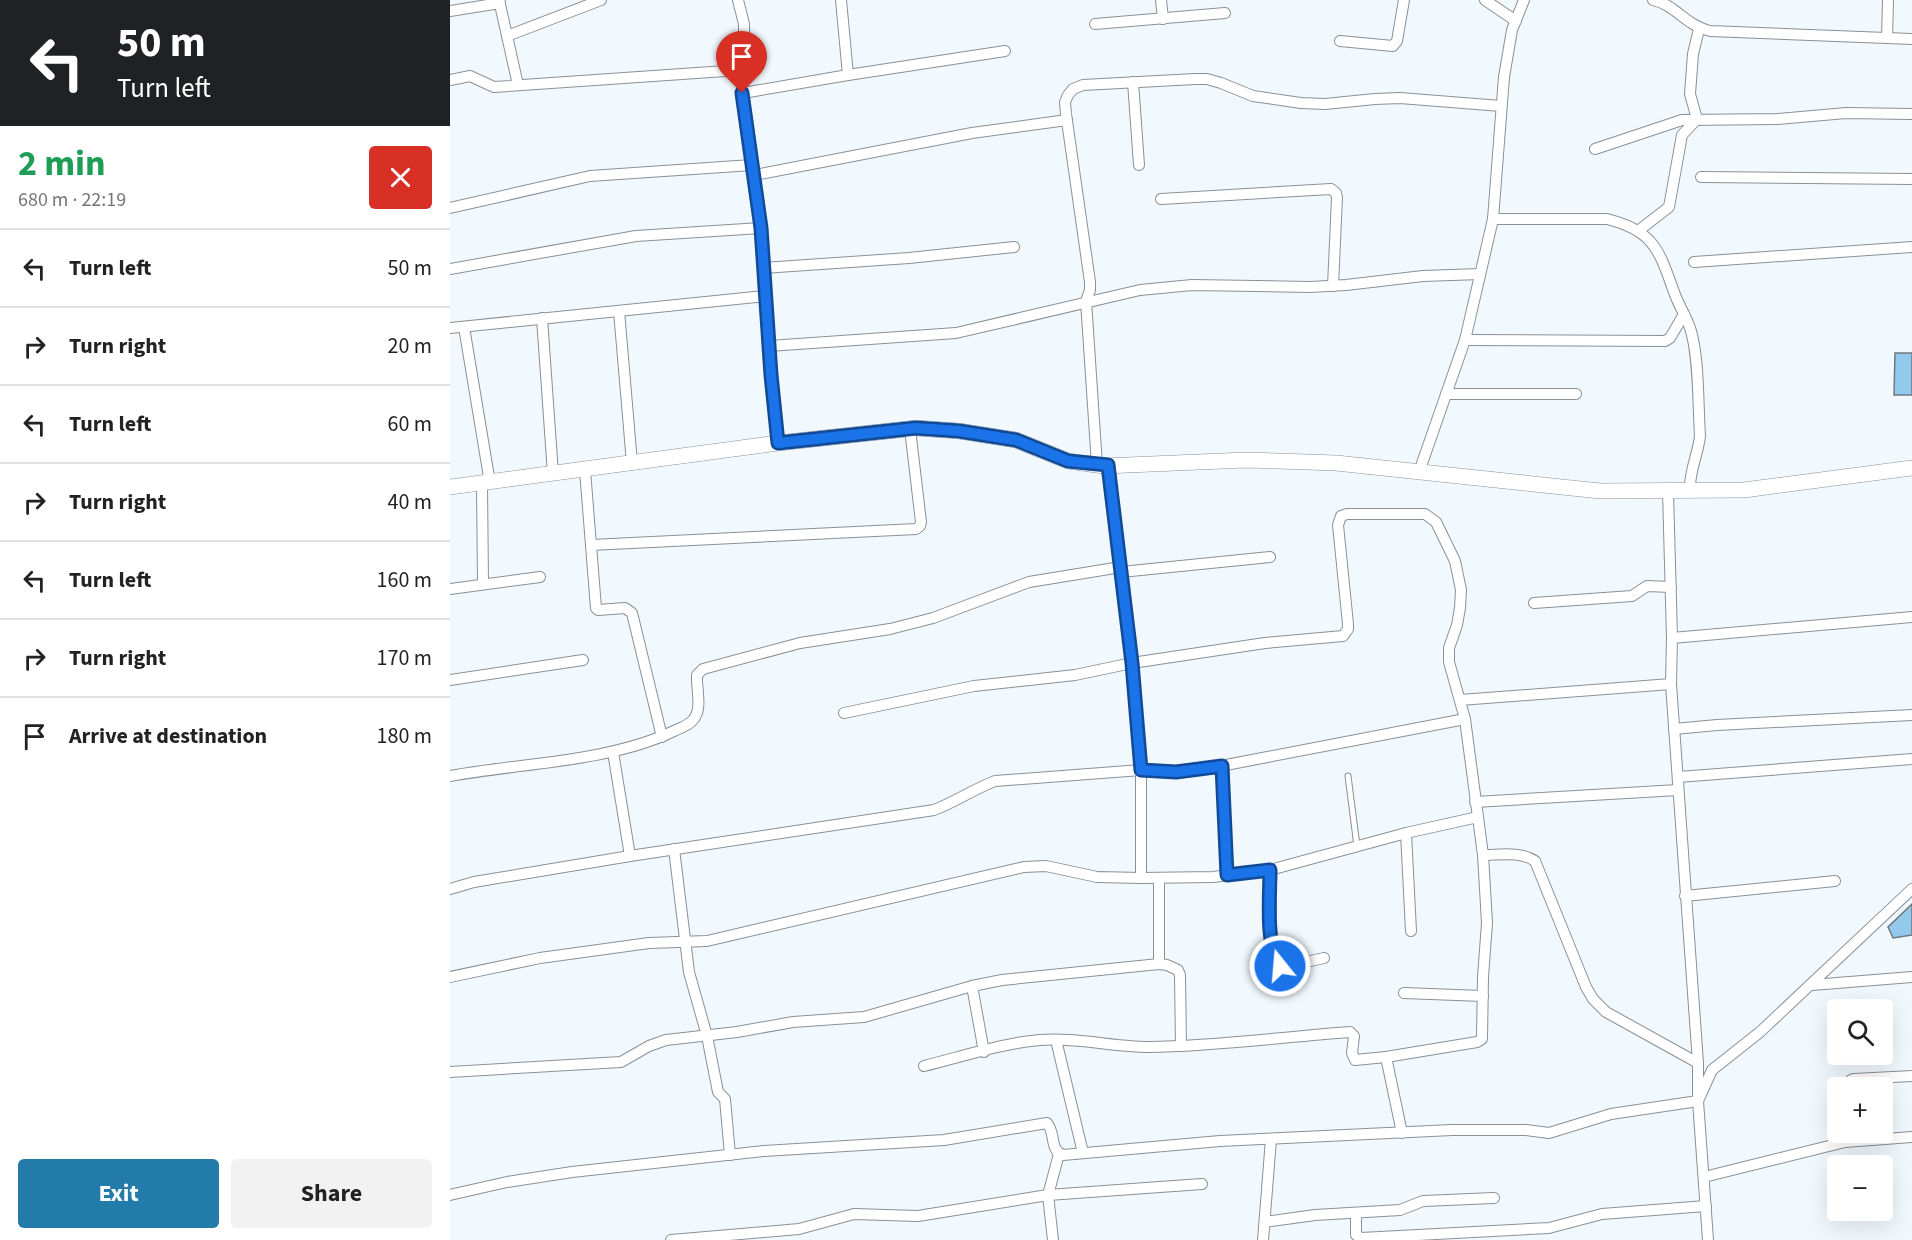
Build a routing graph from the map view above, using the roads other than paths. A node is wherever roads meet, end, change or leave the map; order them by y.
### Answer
1 (601, 0) edge
2 (738, 0) edge
3 (841, 0) edge
4 (1161, 0) edge
5 (1404, 0) edge
6 (1485, 0) edge
7 (1524, 0) edge
8 (1653, 0) edge
9 (1888, 0) edge
10 (500, 2) edge
11 (450, 11) edge
12 (1225, 14) dead end
13 (1163, 19) junction
14 (1516, 21) junction
15 (1095, 24) dead end
16 (1699, 29) junction
17 (507, 36) junction
18 (1887, 38) junction
19 (1912, 39) edge
20 (1340, 41) dead end
21 (1005, 51) dead end
22 (740, 70) junction
23 (848, 75) junction
24 (450, 80) edge
25 (1133, 82) junction
26 (518, 85) junction
27 (742, 93) junction
28 (1502, 106) junction
29 (1912, 114) edge
30 (1697, 119) junction
31 (1066, 120) junction
32 (1595, 149) dead end
33 (1139, 165) dead end
34 (753, 170) junction
35 (1701, 177) dead end
36 (1912, 179) edge
37 (1161, 199) dead end
38 (450, 208) edge
39 (1493, 219) junction
40 (761, 228) junction
41 (1638, 231) junction
42 (1014, 247) dead end
43 (1912, 247) edge
44 (1694, 262) dead end
45 (763, 268) junction
46 (450, 269) edge
47 (1480, 274) junction
48 (1333, 286) junction
49 (765, 296) junction
50 (1086, 301) junction
51 (619, 311) junction
52 (1684, 314) junction
53 (542, 318) junction
54 (465, 327) junction
55 (450, 328) edge
56 (1465, 340) junction
57 (770, 346) junction
58 (1446, 394) junction
59 (1576, 394) dead end
60 (910, 429) junction
61 (778, 443) junction
62 (632, 464) junction
63 (1103, 465) junction
64 (1912, 468) edge
65 (585, 470) junction
66 (1419, 472) junction
67 (553, 474) junction
68 (486, 483) junction
69 (450, 488) edge
70 (1690, 490) junction
71 (1668, 491) junction
72 (591, 545) junction
73 (1270, 557) dead end
74 (1121, 569) junction
75 (540, 577) dead end
76 (483, 584) junction
77 (1671, 587) junction
78 (450, 589) edge
79 (1534, 603) dead end
80 (1912, 617) edge
81 (1672, 638) junction
82 (583, 660) dead end
83 (1132, 663) junction
84 (450, 680) edge
85 (1671, 684) junction
86 (1460, 700) junction
87 (844, 713) dead end
88 (1912, 715) edge
89 (1465, 719) junction
90 (1674, 729) junction
91 (662, 737) junction
92 (613, 752) junction
93 (1912, 759) edge
94 (1222, 766) junction
95 (1141, 770) junction
96 (450, 776) edge
97 (1348, 776) dead end
98 (1678, 777) junction
99 (1678, 790) junction
100 (1475, 802) junction
101 (1478, 817) junction
102 (1406, 833) junction
103 (1357, 846) junction
104 (674, 849) junction
105 (1483, 855) junction
106 (630, 856) junction
107 (1270, 870) junction
108 (1227, 875) junction
109 (1141, 878) junction
110 (1159, 878) junction
111 (1835, 881) dead end
112 (450, 889) edge
113 (1912, 889) edge
114 (1685, 896) junction
115 (1411, 931) dead end
116 (686, 942) junction
117 (1324, 958) dead end
118 (1163, 965) junction
119 (450, 977) edge
120 (1912, 977) edge
121 (1812, 985) junction
122 (972, 986) junction
123 (1404, 993) dead end
124 (1483, 996) junction
125 (707, 1035) junction
126 (1056, 1040) junction
127 (1188, 1046) junction
128 (984, 1052) junction
129 (1386, 1057) junction
130 (1698, 1064) junction
131 (924, 1066) dead end
132 (450, 1072) edge
133 (1912, 1076) edge
134 (1893, 1077) edge
135 (1698, 1101) junction
136 (1402, 1133) junction
137 (1893, 1137) edge
138 (1912, 1137) edge
139 (1271, 1139) junction
140 (1841, 1143) edge
141 (1083, 1153) junction
142 (1059, 1154) junction
143 (730, 1155) junction
144 (1704, 1177) junction
145 (1202, 1184) dead end
146 (450, 1195) edge
147 (1048, 1195) junction
148 (1494, 1198) dead end
149 (1706, 1206) junction
150 (1356, 1214) junction
151 (1265, 1222) junction
152 (1474, 1236) edge
153 (1355, 1238) edge
154 (671, 1240) edge
155 (1053, 1240) edge
156 (1263, 1240) edge
157 (1708, 1240) edge

1 - 17 street
2 - 22 street
3 - 23 street
4 - 13 street
5 - 20 street
6 - 14 street
7 - 14 street
8 - 16 street
9 - 18 street
10 - 11 street
10 - 17 street
12 - 13 street
13 - 15 street
14 - 28 street
16 - 18 street
16 - 30 street
17 - 26 street
18 - 19 street
21 - 23 street
22 - 26 street
22 - 27 street
23 - 27 street
24 - 26 street
25 - 28 street
25 - 31 street
25 - 33 street
27 - 34 street
28 - 39 street
29 - 30 street
30 - 32 street
30 - 41 street
31 - 34 street
31 - 50 street
34 - 38 street
34 - 40 street
35 - 36 street
37 - 48 street
39 - 41 street
39 - 47 street
40 - 45 street
40 - 46 street
41 - 52 street
42 - 45 street
43 - 44 street
45 - 49 street
47 - 48 street
47 - 56 street
48 - 50 street
49 - 51 street
49 - 57 street
50 - 57 street
50 - 63 street
51 - 53 street
51 - 62 street
52 - 56 street
52 - 70 street
53 - 54 street
53 - 67 street
54 - 55 street
54 - 68 street
56 - 58 street
57 - 61 street
58 - 59 street
58 - 66 street
60 - 61 street
60 - 63 street
60 - 72 street
61 - 62 street
62 - 65 street
63 - 66 street
63 - 74 street
64 - 70 street
65 - 67 street
65 - 72 street
66 - 71 street
67 - 68 street
68 - 69 street
68 - 76 street
70 - 71 street
71 - 77 street
72 - 91 street
73 - 74 street
74 - 83 street
74 - 91 street
75 - 76 street
76 - 78 street
77 - 79 street
77 - 81 street
80 - 81 street
81 - 85 street
82 - 84 street
83 - 86 street
83 - 87 street
83 - 95 street
85 - 86 street
85 - 90 street
86 - 89 street
88 - 90 street
89 - 94 street
89 - 100 street
90 - 98 street
91 - 92 street
92 - 96 street
92 - 106 street
93 - 98 street
94 - 95 street
94 - 108 street
95 - 104 street
95 - 109 street
97 - 103 lane
98 - 99 street
99 - 100 street
99 - 114 street
100 - 101 street
101 - 102 street
101 - 105 street
102 - 103 street
102 - 115 street
103 - 107 street
104 - 106 street
104 - 116 street
105 - 124 street
105 - 130 street
106 - 112 street
107 - 108 street
107 - 117 street
108 - 110 street
109 - 110 street
109 - 116 street
110 - 118 street
111 - 114 street
113 - 121 street
114 - 130 street
116 - 119 street
116 - 125 street
118 - 122 street
118 - 127 street
120 - 121 street
121 - 135 street
122 - 125 street
122 - 128 street
123 - 124 street
124 - 129 street
125 - 132 street
125 - 143 street
126 - 127 street
126 - 128 street
126 - 141 street
127 - 129 street
128 - 131 street
129 - 136 street
130 - 135 street
133 - 134 street
135 - 136 street
135 - 144 street
136 - 139 street
137 - 138 street
139 - 141 street
139 - 151 street
140 - 144 street
141 - 142 street
142 - 143 street
142 - 147 street
143 - 146 street
144 - 149 street
145 - 147 street
147 - 154 street
147 - 155 street
148 - 150 street
149 - 152 street
149 - 157 street
150 - 151 street
150 - 153 street
151 - 156 street
152 - 153 street

